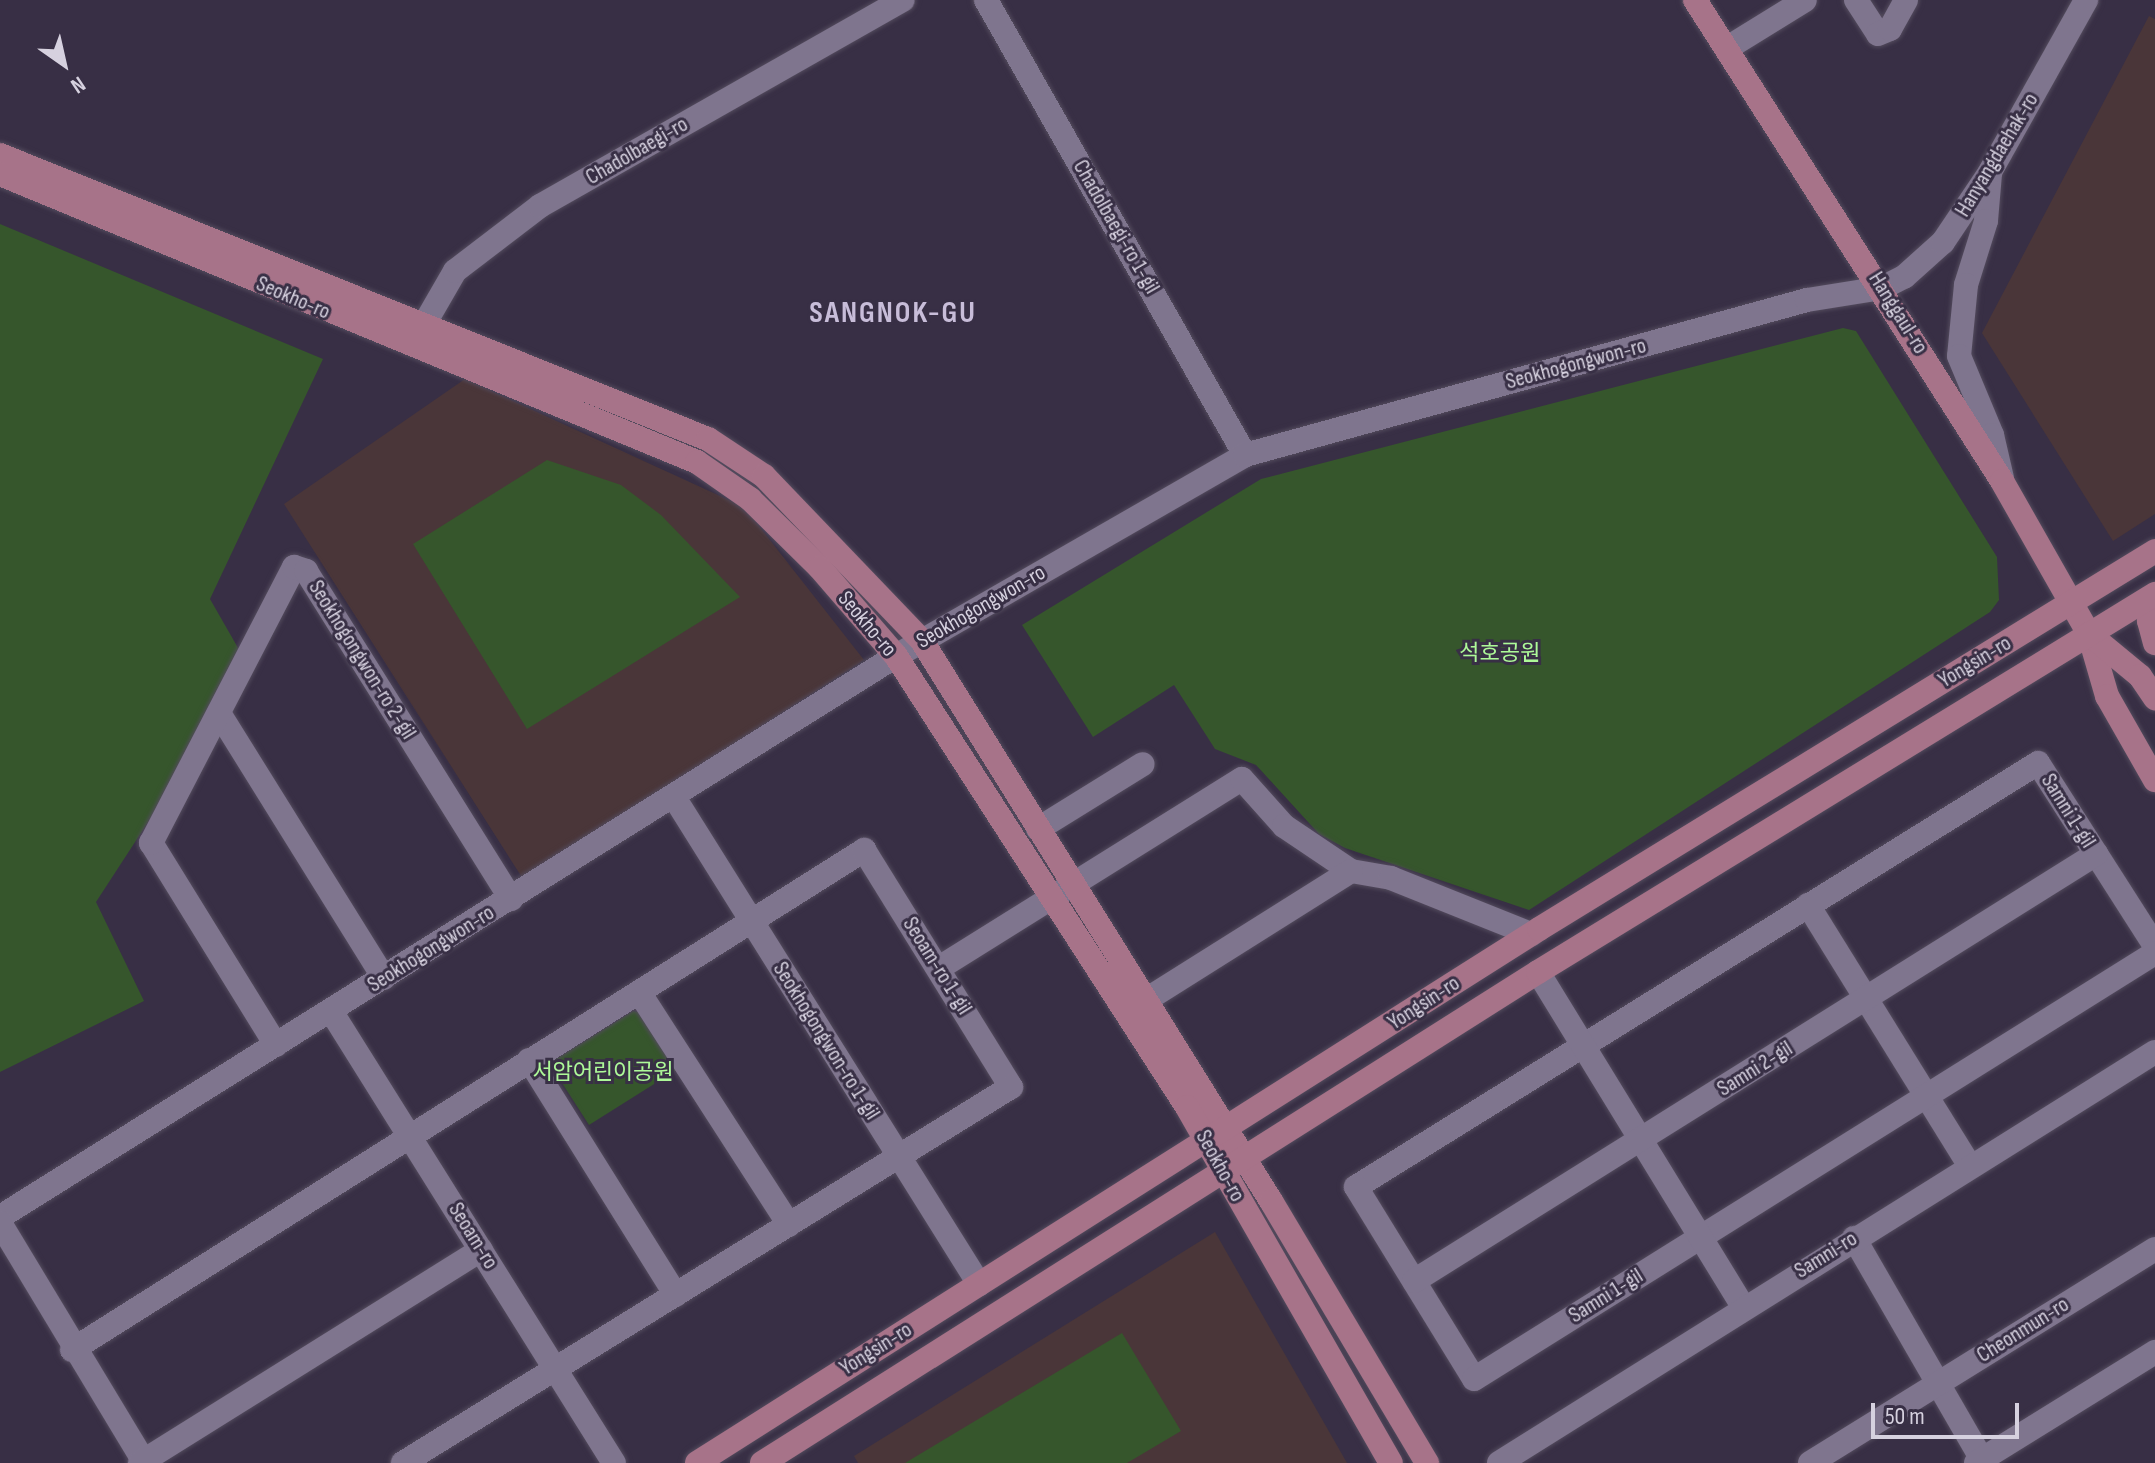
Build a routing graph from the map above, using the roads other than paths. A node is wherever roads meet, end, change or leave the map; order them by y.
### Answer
1 (903, 0) edge
2 (986, 0) edge
3 (1695, 0) edge
4 (1805, 0) edge
5 (1856, 0) edge
6 (1906, 0) edge
7 (2086, 0) edge
8 (1729, 47) junction
9 (0, 155) edge
10 (1990, 172) junction
11 (0, 174) edge
12 (1882, 288) junction
13 (425, 324) junction
14 (411, 347) junction
15 (1245, 455) junction
16 (2002, 481) junction
17 (2155, 551) edge
18 (2155, 594) edge
19 (2071, 603) junction
20 (2155, 605) edge
21 (2089, 634) junction
22 (922, 641) junction
23 (2155, 643) edge
24 (896, 656) junction
25 (2155, 698) edge
26 (219, 713) junction
27 (1143, 764) dead end
28 (2155, 780) edge
29 (674, 797) junction
30 (1038, 829) junction
31 (2096, 854) junction
32 (1351, 871) junction
33 (1073, 884) junction
34 (1052, 897) junction
35 (511, 899) junction
36 (1808, 905) junction
37 (751, 921) junction
38 (1531, 934) junction
39 (2155, 946) edge
40 (2155, 953) edge
41 (939, 968) junction
42 (1538, 972) junction
43 (384, 978) junction
44 (639, 992) junction
45 (1868, 998) junction
46 (1146, 1000) junction
47 (331, 1011) junction
48 (276, 1045) junction
49 (1582, 1045) junction
50 (2155, 1052) edge
51 (529, 1060) junction
52 (1926, 1094) junction
53 (1216, 1134) junction
54 (412, 1136) junction
55 (1641, 1142) junction
56 (899, 1157) junction
57 (1244, 1157) junction
58 (1970, 1166) junction
59 (1221, 1170) junction
60 (0, 1217) edge
61 (0, 1223) edge
62 (789, 1225) junction
63 (1700, 1236) junction
64 (1854, 1238) junction
65 (2155, 1249) edge
66 (481, 1250) junction
67 (1414, 1281) junction
68 (979, 1284) junction
69 (676, 1295) junction
70 (1743, 1306) junction
71 (72, 1350) junction
72 (2155, 1352) edge
73 (557, 1368) junction
74 (1939, 1382) junction
75 (143, 1462) edge
76 (1981, 1462) edge
77 (403, 1463) edge
78 (614, 1463) edge
79 (697, 1463) edge
80 (762, 1463) edge
81 (1391, 1463) edge
82 (1427, 1463) edge
83 (1499, 1463) edge
84 (1810, 1463) edge

1 - 13 street, Chadolbaegi-ro
2 - 15 street, Chadolbaegi-ro 1-gil
3 - 8 main road, Hanggaul-ro
4 - 8 street
5 - 6 street
7 - 10 street, Hanyangdaehak-ro
8 - 12 main road, Hanggaul-ro
9 - 13 main road, Seokho-ro
10 - 12 street, Hanyangdaehak-ro
10 - 16 street
11 - 14 main road, Seokho-ro
12 - 15 street, Seokhogongwon-ro
12 - 16 main road, Hanggaul-ro
13 - 14 street, Chadolbaegi-ro
13 - 22 main road, Seokho-ro
14 - 24 main road, Seokho-ro
15 - 22 street, Seokhogongwon-ro
16 - 19 main road, Hanggaul-ro
17 - 19 main road, Yongsin-ro
18 - 21 main road, Yongsin-ro
19 - 21 main road, Hanggaul-ro
19 - 38 main road, Yongsin-ro
20 - 23 main road
21 - 25 main road, Hanggaul-ro
21 - 28 main road, Hanggaul-ro
21 - 42 main road, Yongsin-ro
22 - 24 street, Seokhogongwon-ro
22 - 30 main road, Seokho-ro
24 - 29 street, Seokhogongwon-ro
24 - 34 main road, Seokho-ro
26 - 35 street, Seokhogongwon-ro 2-gil
26 - 43 street
26 - 48 street, Seokhogongwon-ro 2-gil
27 - 30 street
29 - 35 street, Seokhogongwon-ro
29 - 37 street, Seokhogongwon-ro 1-gil
30 - 33 main road, Seokho-ro
31 - 36 street, Samni 1-gil
31 - 39 street, Samni 1-gil
31 - 45 street, Samni 2-gil
32 - 33 street
32 - 38 street
32 - 46 street
33 - 34 street
33 - 46 main road, Seokho-ro
34 - 41 street
34 - 53 main road, Seokho-ro
35 - 43 street, Seokhogongwon-ro
36 - 45 street
36 - 49 street, Samni 1-gil
37 - 41 street, Seoam-ro 1-gil
37 - 44 street, Seoam-ro 1-gil
37 - 56 street, Seokhogongwon-ro 1-gil
38 - 53 main road, Yongsin-ro
40 - 52 street, Samni 1-gil
41 - 56 street, Seoam-ro 1-gil
42 - 49 street
42 - 57 main road, Yongsin-ro
43 - 47 street, Seokhogongwon-ro
44 - 51 street, Seoam-ro 1-gil
44 - 62 street
45 - 52 street
45 - 55 street, Samni 2-gil
46 - 53 main road, Seokho-ro
47 - 48 street, Seokhogongwon-ro
47 - 54 street, Seoam-ro
48 - 60 street, Seokhogongwon-ro
49 - 55 street
49 - 67 street, Samni 1-gil
50 - 58 street, Samni-ro
51 - 54 street, Seoam-ro 1-gil
51 - 69 street
52 - 58 street
52 - 63 street, Samni 1-gil
53 - 57 main road, Seokho-ro
53 - 59 main road, Seokho-ro
53 - 68 main road, Yongsin-ro
54 - 66 street, Seoam-ro
54 - 71 street, Seoam-ro 1-gil
55 - 63 street
55 - 67 street, Samni 2-gil
56 - 62 street, Seoam-ro 1-gil
56 - 68 street, Seokhogongwon-ro 1-gil
57 - 59 main road, Yongsin-ro
57 - 82 main road, Seokho-ro
58 - 64 street, Samni-ro
59 - 80 main road, Yongsin-ro
59 - 81 main road, Seokho-ro
61 - 71 street
62 - 69 street, Seoam-ro 1-gil
63 - 67 street, Samni 1-gil
63 - 70 street
64 - 70 street, Samni-ro
64 - 74 street
65 - 74 street, Cheonmun-ro
66 - 73 street, Seoam-ro
66 - 75 street
68 - 79 main road, Yongsin-ro
69 - 73 street, Seoam-ro 1-gil
70 - 83 street, Samni-ro
71 - 75 street
72 - 76 street
73 - 77 street, Seoam-ro 1-gil
73 - 78 street, Seoam-ro
74 - 76 street
74 - 84 street, Cheonmun-ro

